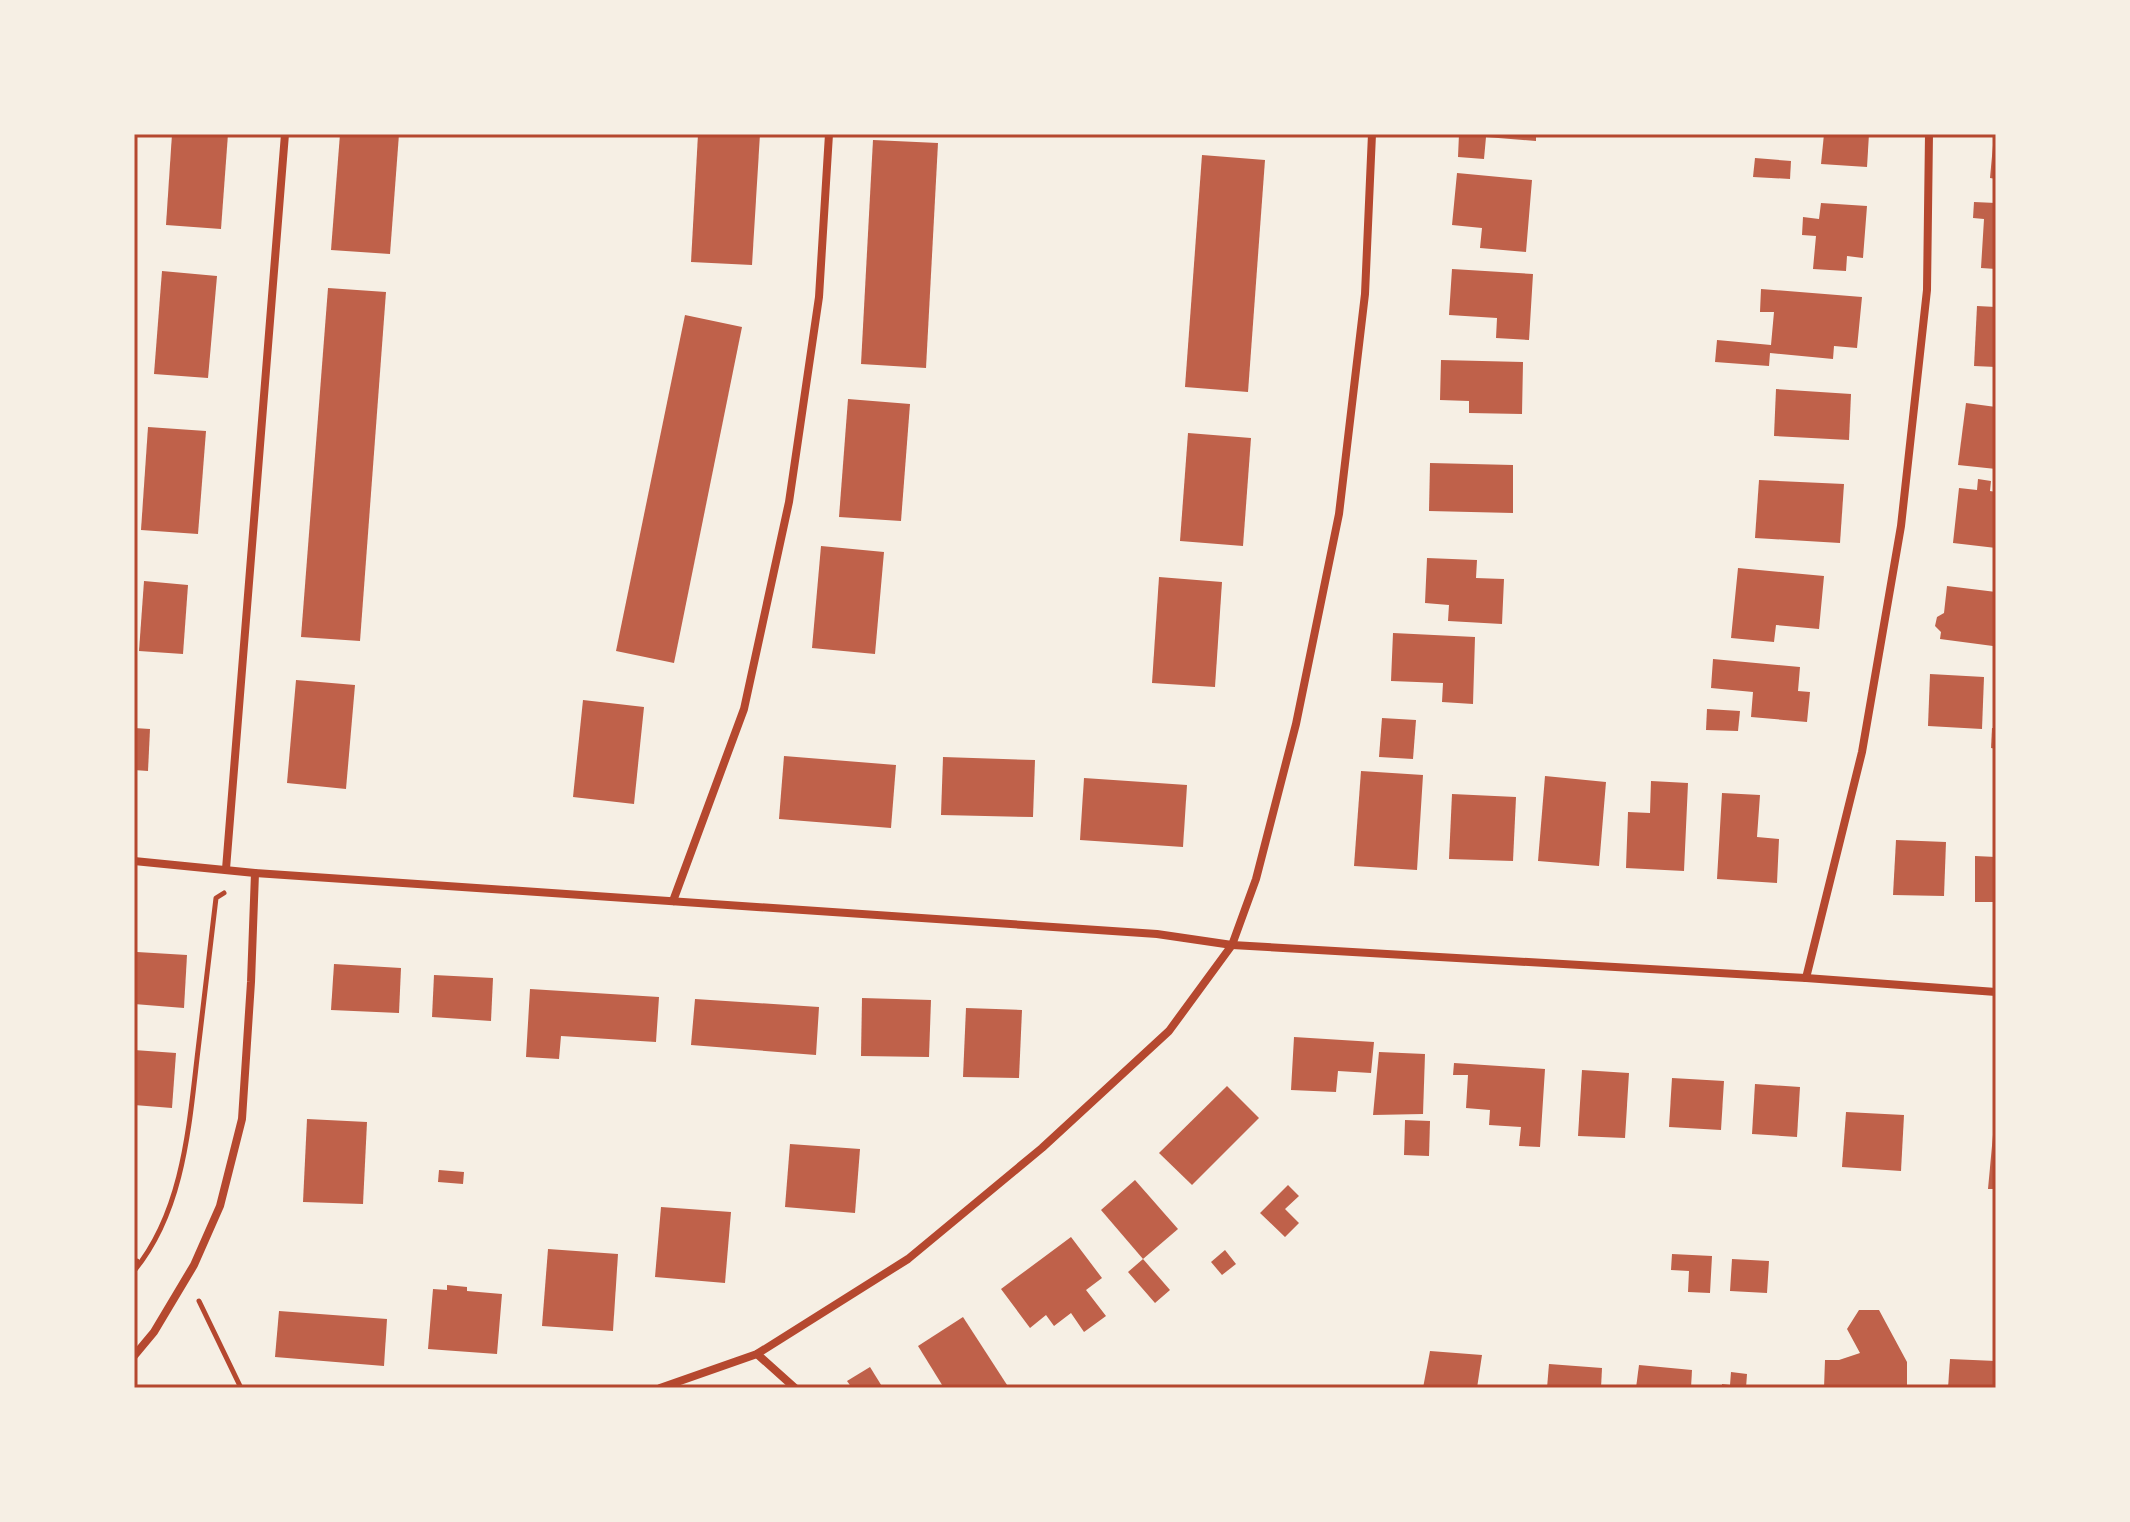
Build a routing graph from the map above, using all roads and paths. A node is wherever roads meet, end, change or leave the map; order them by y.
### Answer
1 (285, 134) edge
2 (829, 134) edge
3 (1372, 134) edge
4 (1929, 134) edge
5 (134, 861) edge
6 (226, 869) junction
7 (255, 873) junction
8 (673, 901) junction
9 (1232, 945) junction
10 (1806, 978) junction
11 (1996, 992) edge
12 (194, 1265) junction
13 (134, 1271) edge
14 (757, 1354) junction
15 (134, 1356) edge
16 (241, 1388) edge
17 (660, 1388) edge
18 (795, 1388) edge

1 - 6 street
2 - 8 street
3 - 9 street
4 - 10 street
5 - 6 street
6 - 7 street
7 - 8 street
7 - 12 street
7 - 13 path
8 - 9 street
9 - 10 street
9 - 14 street
10 - 11 street
12 - 15 street
12 - 16 path
14 - 17 street
14 - 18 street

